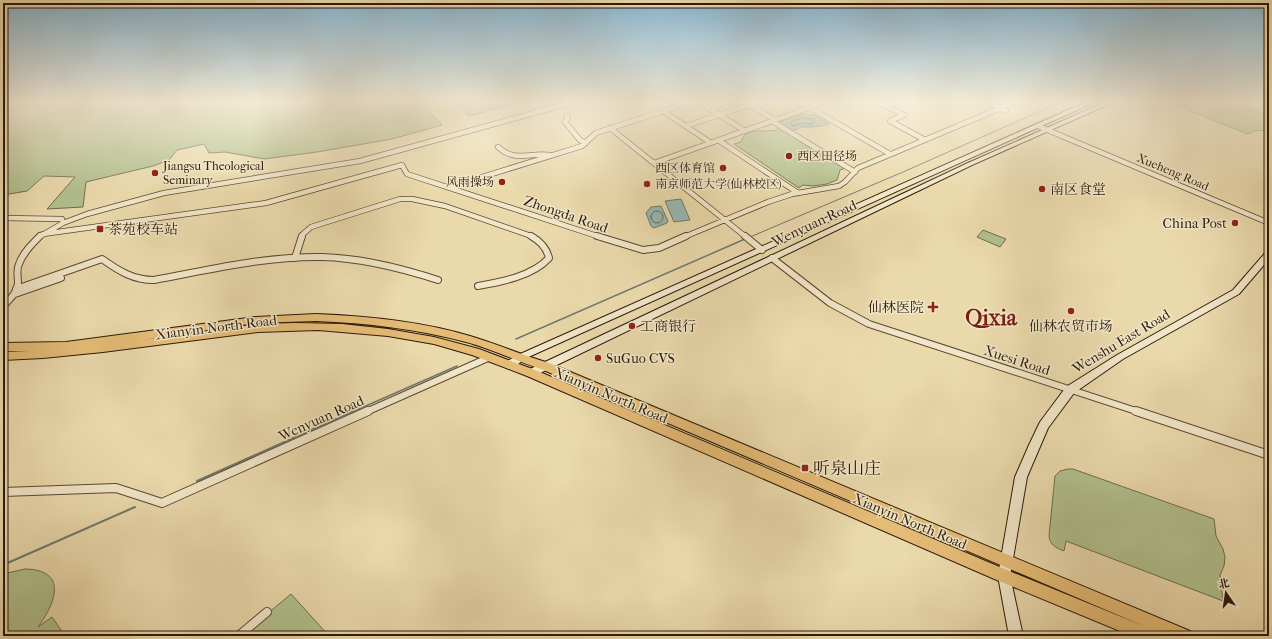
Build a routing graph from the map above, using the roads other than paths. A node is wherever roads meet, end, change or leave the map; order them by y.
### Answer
1 (466, 132) edge
2 (574, 132) edge
3 (599, 132) edge
4 (615, 132) edge
5 (695, 132) edge
6 (743, 132) edge
7 (791, 132) edge
8 (851, 132) edge
9 (910, 132) edge
10 (944, 132) edge
11 (1025, 132) edge
12 (1043, 132) edge
13 (1051, 132) edge
14 (718, 140) junction
15 (925, 140) junction
16 (586, 143) junction
17 (711, 143) junction
18 (498, 147) dead end
19 (890, 154) junction
20 (552, 156) junction
21 (654, 163) junction
22 (855, 172) junction
23 (450, 187) junction
24 (798, 193) junction
25 (3, 218) edge
26 (726, 220) junction
27 (63, 223) junction
28 (1269, 223) edge
29 (43, 234) junction
30 (762, 250) junction
31 (1269, 254) edge
32 (295, 258) junction
33 (772, 258) junction
34 (438, 280) dead end
35 (478, 286) dead end
36 (16, 291) junction
37 (3, 306) edge
38 (3, 347) edge
39 (3, 356) edge
40 (490, 357) junction
41 (521, 357) junction
42 (509, 365) junction
43 (545, 366) junction
44 (531, 374) junction
45 (1070, 390) junction
46 (1269, 455) edge
47 (3, 492) edge
48 (1007, 562) junction
49 (1004, 576) junction
50 (266, 612) dead end
51 (240, 634) edge
52 (252, 636) edge
53 (1016, 636) edge
54 (1150, 636) edge
55 (1185, 636) edge

1 - 27 street
2 - 16 street
3 - 16 street
4 - 21 street
5 - 17 street
6 - 14 street
7 - 22 street
8 - 19 street
9 - 15 street
10 - 15 street, Zhongda Road
11 - 30 main road, Wenyuan Road
12 - 33 main road, Wenyuan Road
13 - 28 street, Xueheng Road
14 - 17 street
14 - 24 street
15 - 19 street, Zhongda Road
16 - 20 street
17 - 21 street
18 - 20 street
19 - 22 street, Zhongda Road
20 - 23 street
21 - 26 street
22 - 24 street, Zhongda Road
23 - 26 street, Zhongda Road
23 - 29 street, Zhongda Road
24 - 26 street, Zhongda Road
25 - 27 street
26 - 30 street
27 - 29 street
29 - 36 street
30 - 33 main road
30 - 41 main road, Wenyuan Road
31 - 45 main road, Wenshu East Road
32 - 34 street
32 - 35 street
32 - 36 street
33 - 43 main road, Wenyuan Road
33 - 45 street, Xuesi Road
36 - 37 street
38 - 41 main road, Xianyin North Road
39 - 40 main road, Xianyin North Road
40 - 42 main road, Xianyin North Road
40 - 47 street, Wenyuan Road
41 - 42 main road, Wenyuan Road
41 - 43 main road, Xianyin North Road
42 - 44 main road, Xianyin North Road
43 - 44 main road, Wenyuan Road
43 - 48 main road, Xianyin North Road
44 - 49 main road, Xianyin North Road
45 - 46 street, Xuesi Road
45 - 48 main road, Wenshu East Road
48 - 49 main road, Wenshu East Road
48 - 55 main road, Xianyin North Road
49 - 53 main road
49 - 54 main road, Xianyin North Road
50 - 51 street
51 - 52 street

